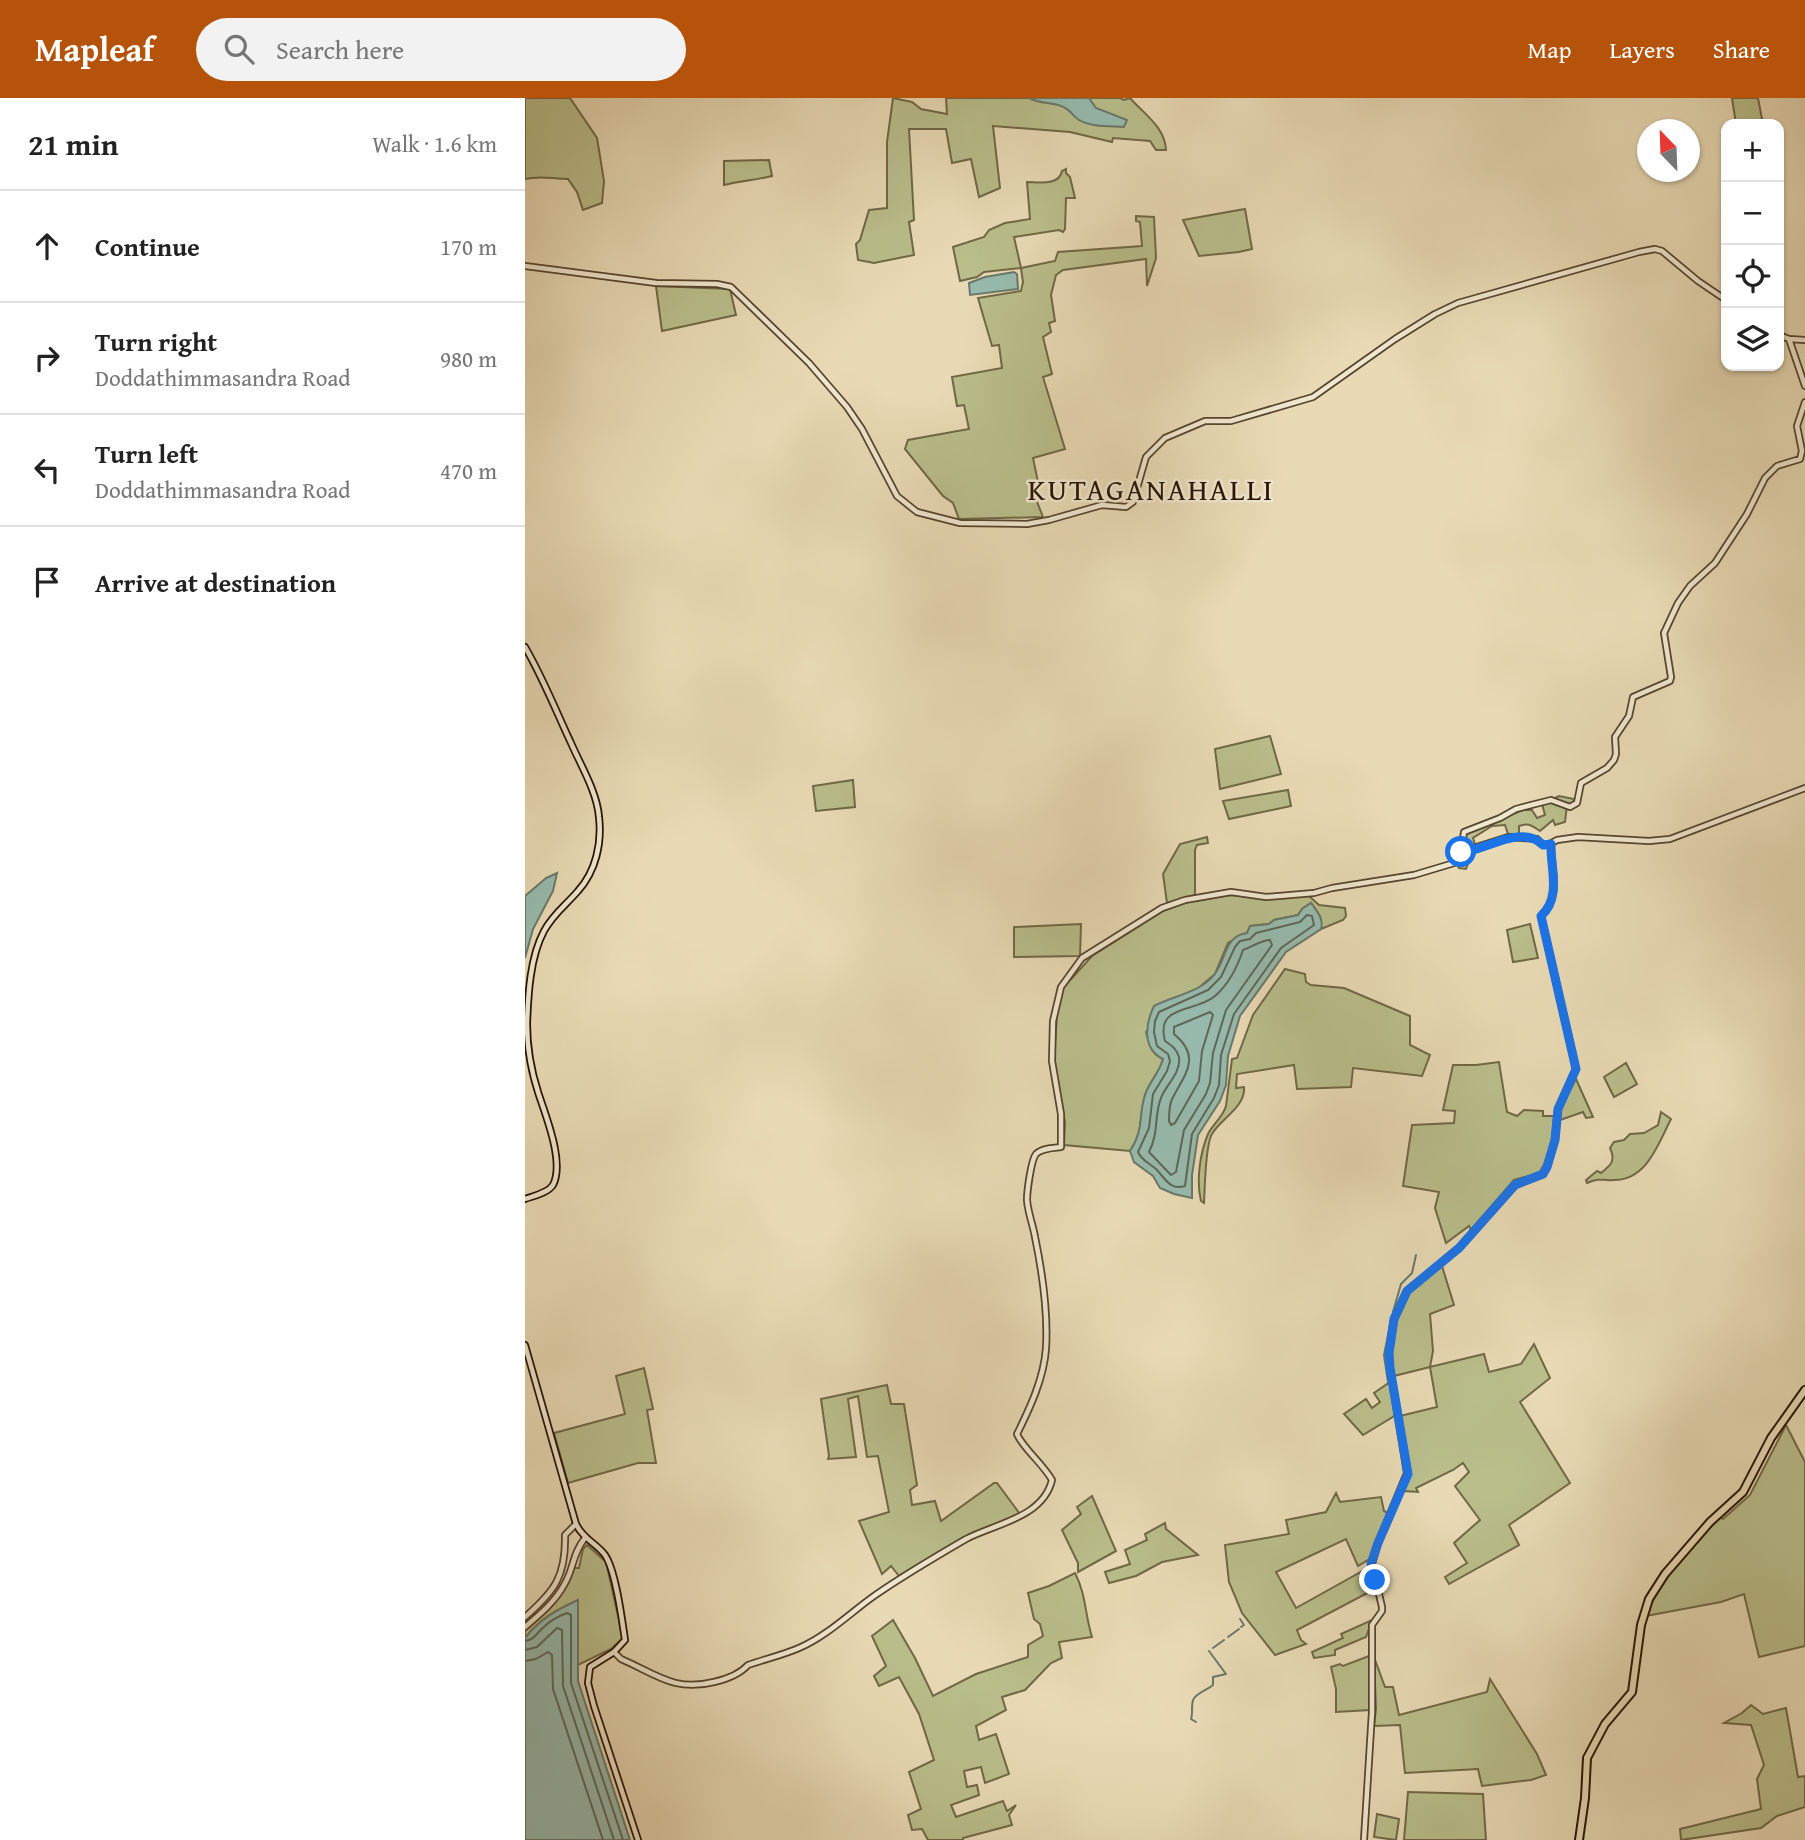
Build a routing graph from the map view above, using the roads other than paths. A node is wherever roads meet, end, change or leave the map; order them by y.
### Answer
1 (525, 266) edge
2 (1721, 297) edge
3 (1784, 337) edge
4 (1789, 339) junction
5 (1805, 340) edge
6 (1805, 386) edge
7 (1805, 402) edge
8 (525, 647) edge
9 (1805, 788) edge
10 (1551, 844) junction
11 (1461, 852) junction
12 (525, 1199) edge
13 (525, 1346) edge
14 (1805, 1390) edge
15 (576, 1524) junction
16 (585, 1538) junction
17 (525, 1617) edge
18 (525, 1627) edge
19 (614, 1652) junction
20 (638, 1840) edge
21 (1364, 1840) edge
22 (1579, 1840) edge

1 - 2 street
3 - 4 street
4 - 5 street
4 - 6 street
7 - 11 street
8 - 12 street
9 - 10 street
10 - 11 street
10 - 21 street
11 - 19 street
13 - 15 street
14 - 22 highway
15 - 16 street
15 - 17 street
16 - 18 street
16 - 19 street
19 - 20 street

